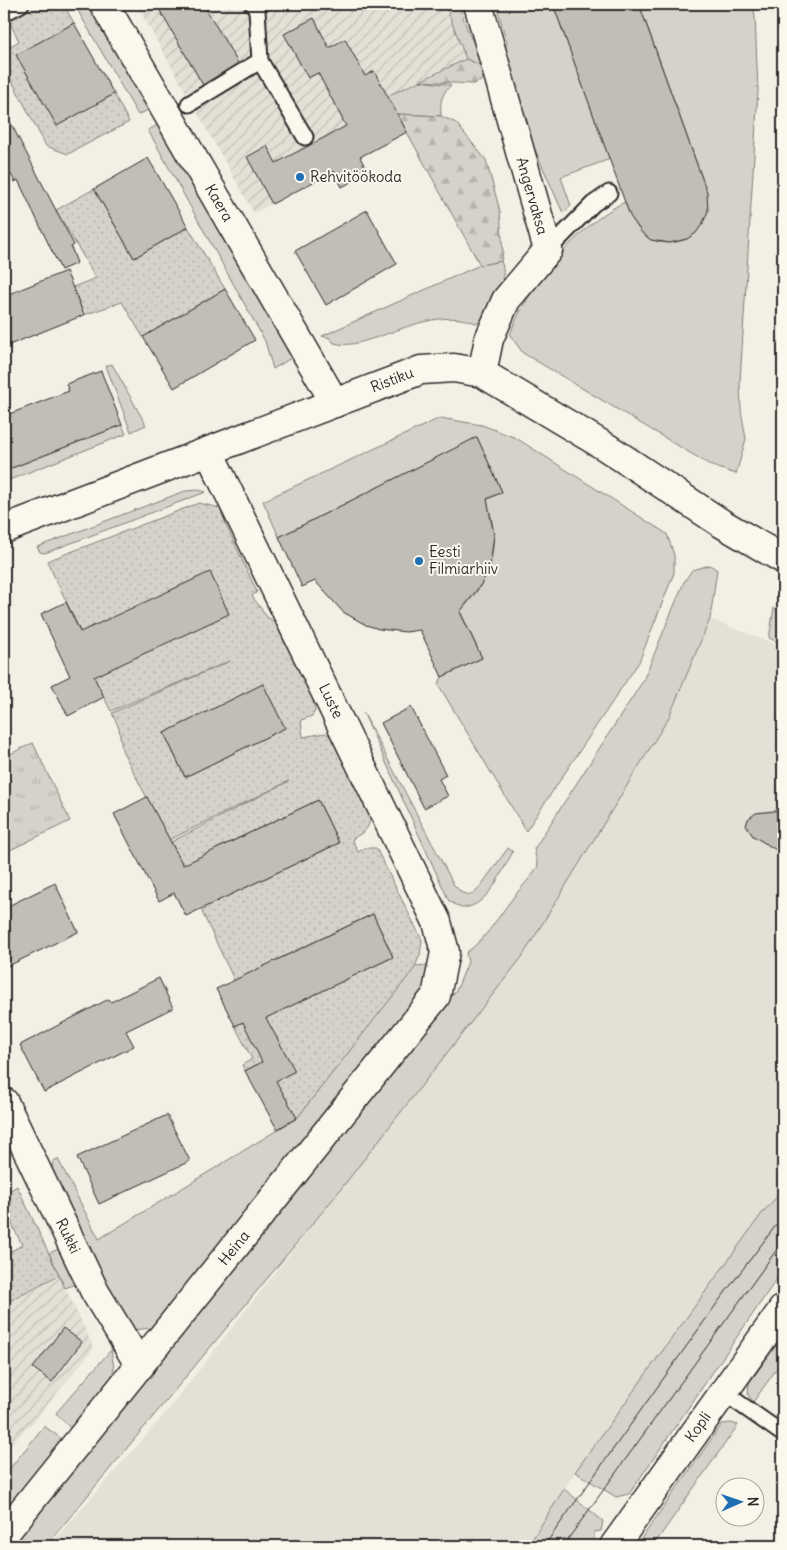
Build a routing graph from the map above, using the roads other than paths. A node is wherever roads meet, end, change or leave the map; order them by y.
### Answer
1 (21, 4) edge
2 (104, 4) edge
3 (478, 4) edge
4 (259, 6) edge
5 (4, 13) edge
6 (260, 61) junction
7 (189, 104) dead end
8 (305, 136) dead end
9 (609, 193) dead end
10 (548, 250) junction
11 (482, 373) junction
12 (335, 403) junction
13 (209, 452) junction
14 (4, 529) edge
15 (783, 559) edge
16 (445, 952) joint
17 (4, 1102) edge
18 (783, 1309) edge
19 (140, 1366) junction
20 (723, 1392) junction
21 (783, 1434) edge
22 (4, 1534) edge
23 (614, 1546) edge

1 - 5 lane
2 - 12 street, Kaera
3 - 10 street, Angervaksa
4 - 6 lane
6 - 7 lane
6 - 8 lane
9 - 10 lane
10 - 11 street, Angervaksa
11 - 12 street, Ristiku
11 - 15 street, Ristiku
12 - 13 street, Ristiku
13 - 14 street, Ristiku
13 - 16 street, Luste
16 - 19 street, Heina
17 - 19 street, Rukki
18 - 20 street, Kopli
19 - 22 street, Heina
20 - 21 lane
20 - 23 street, Kopli

